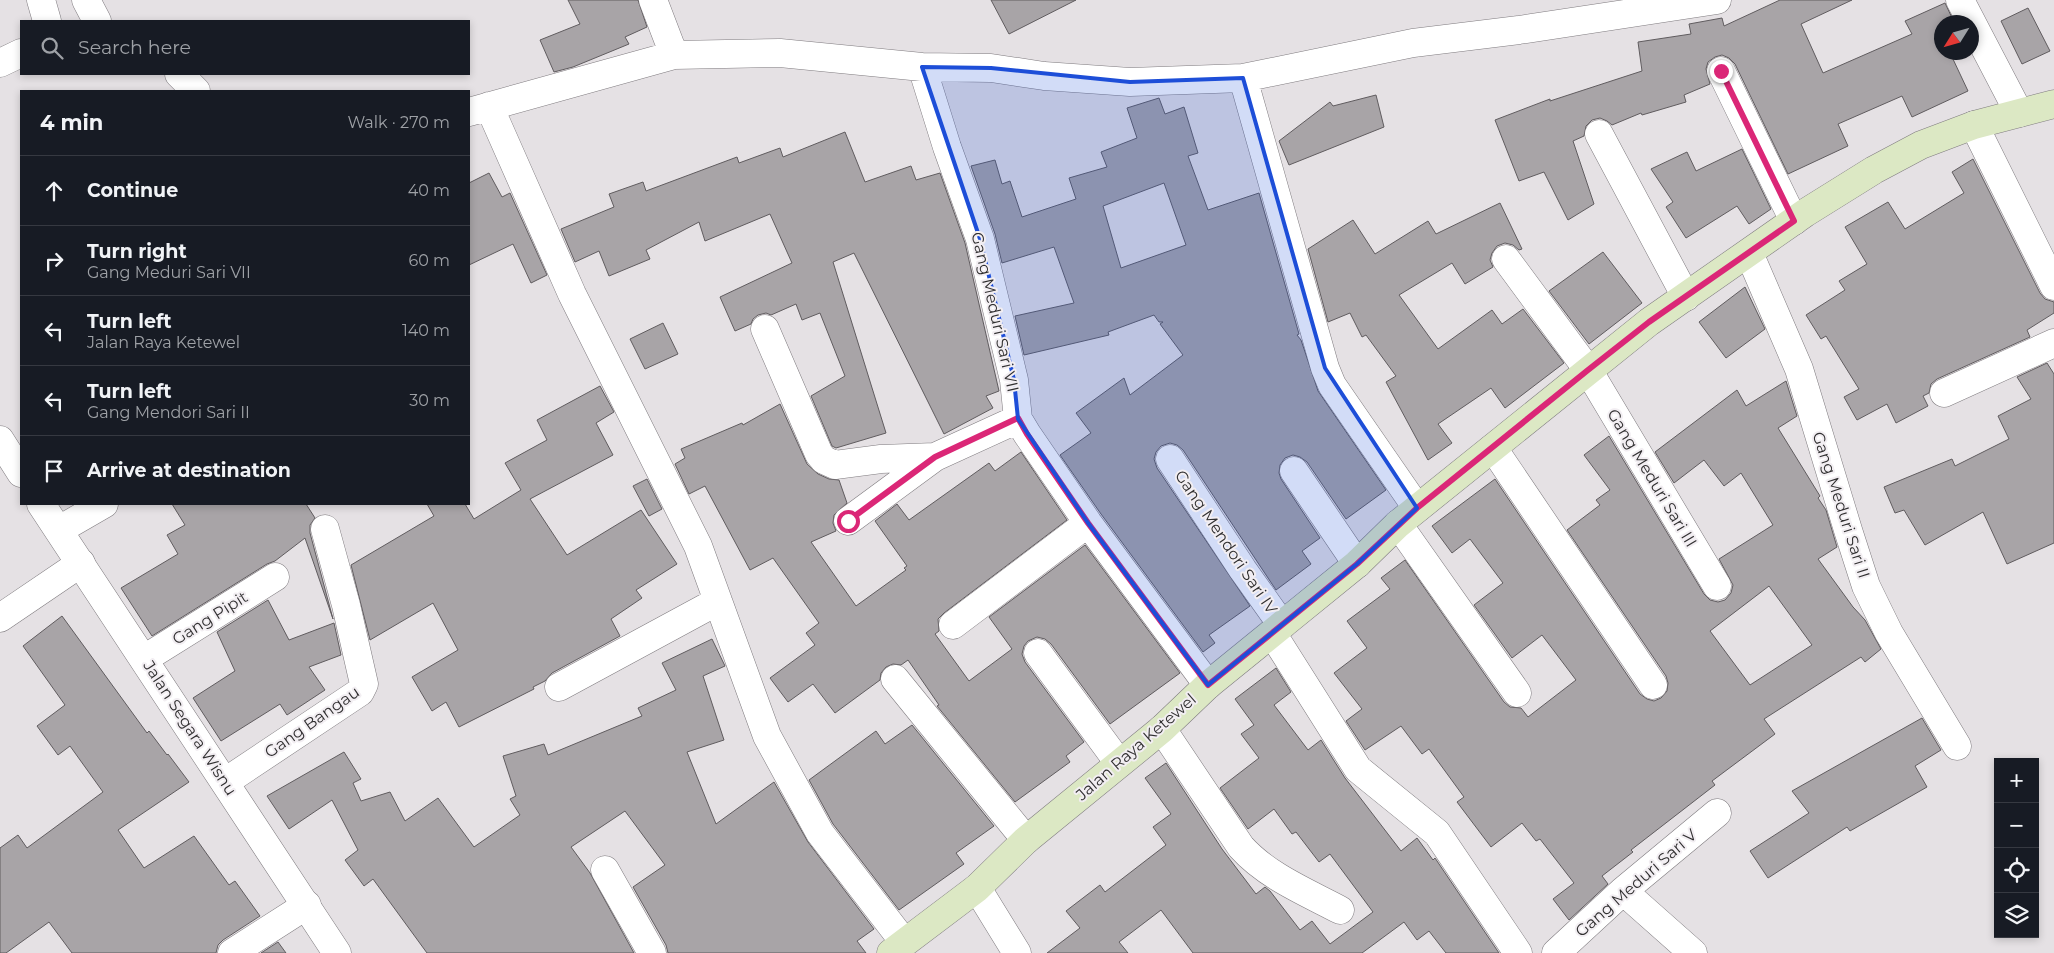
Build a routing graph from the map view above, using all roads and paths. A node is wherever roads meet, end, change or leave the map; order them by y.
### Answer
1 (41, 0) edge
2 (86, 0) edge
3 (653, 0) edge
4 (1717, 0) edge
5 (1960, 0) edge
6 (47, 20) edge
7 (96, 20) edge
8 (20, 53) edge
9 (674, 55) junction
10 (0, 63) edge
11 (922, 67) junction
12 (1721, 71) dead end
13 (180, 75) edge
14 (1243, 78) junction
15 (195, 90) edge
16 (2054, 104) edge
17 (479, 109) edge
18 (2019, 112) junction
19 (1974, 125) junction
20 (1599, 134) dead end
21 (1794, 221) junction
22 (1749, 253) junction
23 (1506, 259) dead end
24 (2054, 286) edge
25 (1686, 297) junction
26 (765, 329) dead end
27 (2054, 343) edge
28 (1588, 370) junction
29 (1944, 393) dead end
30 (1018, 418) junction
31 (0, 440) edge
32 (1493, 448) junction
33 (935, 457) junction
34 (1170, 459) dead end
35 (1294, 470) dead end
36 (20, 471) edge
37 (42, 505) edge
38 (102, 505) edge
39 (1408, 516) junction
40 (848, 521) dead end
41 (1088, 523) junction
42 (325, 529) dead end
43 (58, 530) junction
44 (81, 563) junction
45 (1357, 564) junction
46 (275, 577) dead end
47 (1717, 586) dead end
48 (718, 601) junction
49 (0, 618) edge
50 (953, 625) dead end
51 (1277, 629) junction
52 (1038, 653) dead end
53 (144, 659) junction
54 (895, 679) dead end
55 (1653, 684) dead end
56 (1208, 685) junction
57 (559, 687) dead end
58 (1517, 693) dead end
59 (1162, 729) junction
60 (1957, 746) dead end
61 (1119, 763) junction
62 (226, 782) junction
63 (1717, 813) dead end
64 (1026, 840) junction
65 (605, 870) dead end
66 (976, 888) junction
67 (1623, 891) junction
68 (307, 905) junction
69 (1340, 910) dead end
70 (898, 947) edge
71 (232, 953) edge
72 (337, 953) edge
73 (652, 953) edge
74 (1017, 953) edge
75 (1518, 953) edge
76 (1556, 953) edge
77 (1693, 953) edge

1 - 6 street
2 - 7 street
3 - 9 street
4 - 14 street
5 - 18 street
8 - 10 street
9 - 11 street
9 - 17 street
11 - 14 street
11 - 30 street, Gang Meduri Sari VII
12 - 21 street
13 - 15 street
14 - 39 street
16 - 18 main road, Jalan Raya Ketewel
17 - 48 street
18 - 19 main road, Jalan Raya Ketewel
19 - 21 main road, Jalan Raya Ketewel
19 - 24 street
20 - 25 street
21 - 22 main road, Jalan Raya Ketewel
22 - 25 main road, Jalan Raya Ketewel
22 - 60 street, Gang Meduri Sari II
23 - 28 street, Gang Meduri Sari III
25 - 28 main road, Jalan Raya Ketewel
26 - 33 street
27 - 29 street
28 - 32 main road, Jalan Raya Ketewel
28 - 47 street, Gang Meduri Sari III
30 - 33 street
30 - 41 street, Gang Meduri Sari VII
31 - 36 street
32 - 39 main road, Jalan Raya Ketewel
32 - 55 street
33 - 40 street
34 - 51 street, Gang Mendori Sari IV
35 - 45 street
37 - 43 street, Jalan Segara Wisnu
38 - 43 street
39 - 45 main road, Jalan Raya Ketewel
39 - 58 street
41 - 50 street
41 - 56 street, Gang Meduri Sari VII
42 - 62 street, Gang Bangau
43 - 44 street, Jalan Segara Wisnu
44 - 49 street
44 - 53 street, Jalan Segara Wisnu
45 - 51 main road, Jalan Raya Ketewel
46 - 53 street, Gang Pipit
48 - 57 street
48 - 70 street
51 - 56 main road, Jalan Raya Ketewel
51 - 75 street
52 - 61 street
53 - 62 street, Jalan Segara Wisnu
54 - 64 street
56 - 59 main road, Jalan Raya Ketewel
59 - 61 main road, Jalan Raya Ketewel
59 - 69 street
61 - 64 main road, Jalan Raya Ketewel
62 - 68 street, Jalan Segara Wisnu
63 - 67 street, Gang Meduri Sari V
64 - 66 main road, Jalan Raya Ketewel
65 - 73 street
66 - 70 main road, Jalan Raya Ketewel
66 - 74 street
67 - 76 street, Gang Meduri Sari V
67 - 77 street
68 - 71 street
68 - 72 street, Jalan Segara Wisnu

